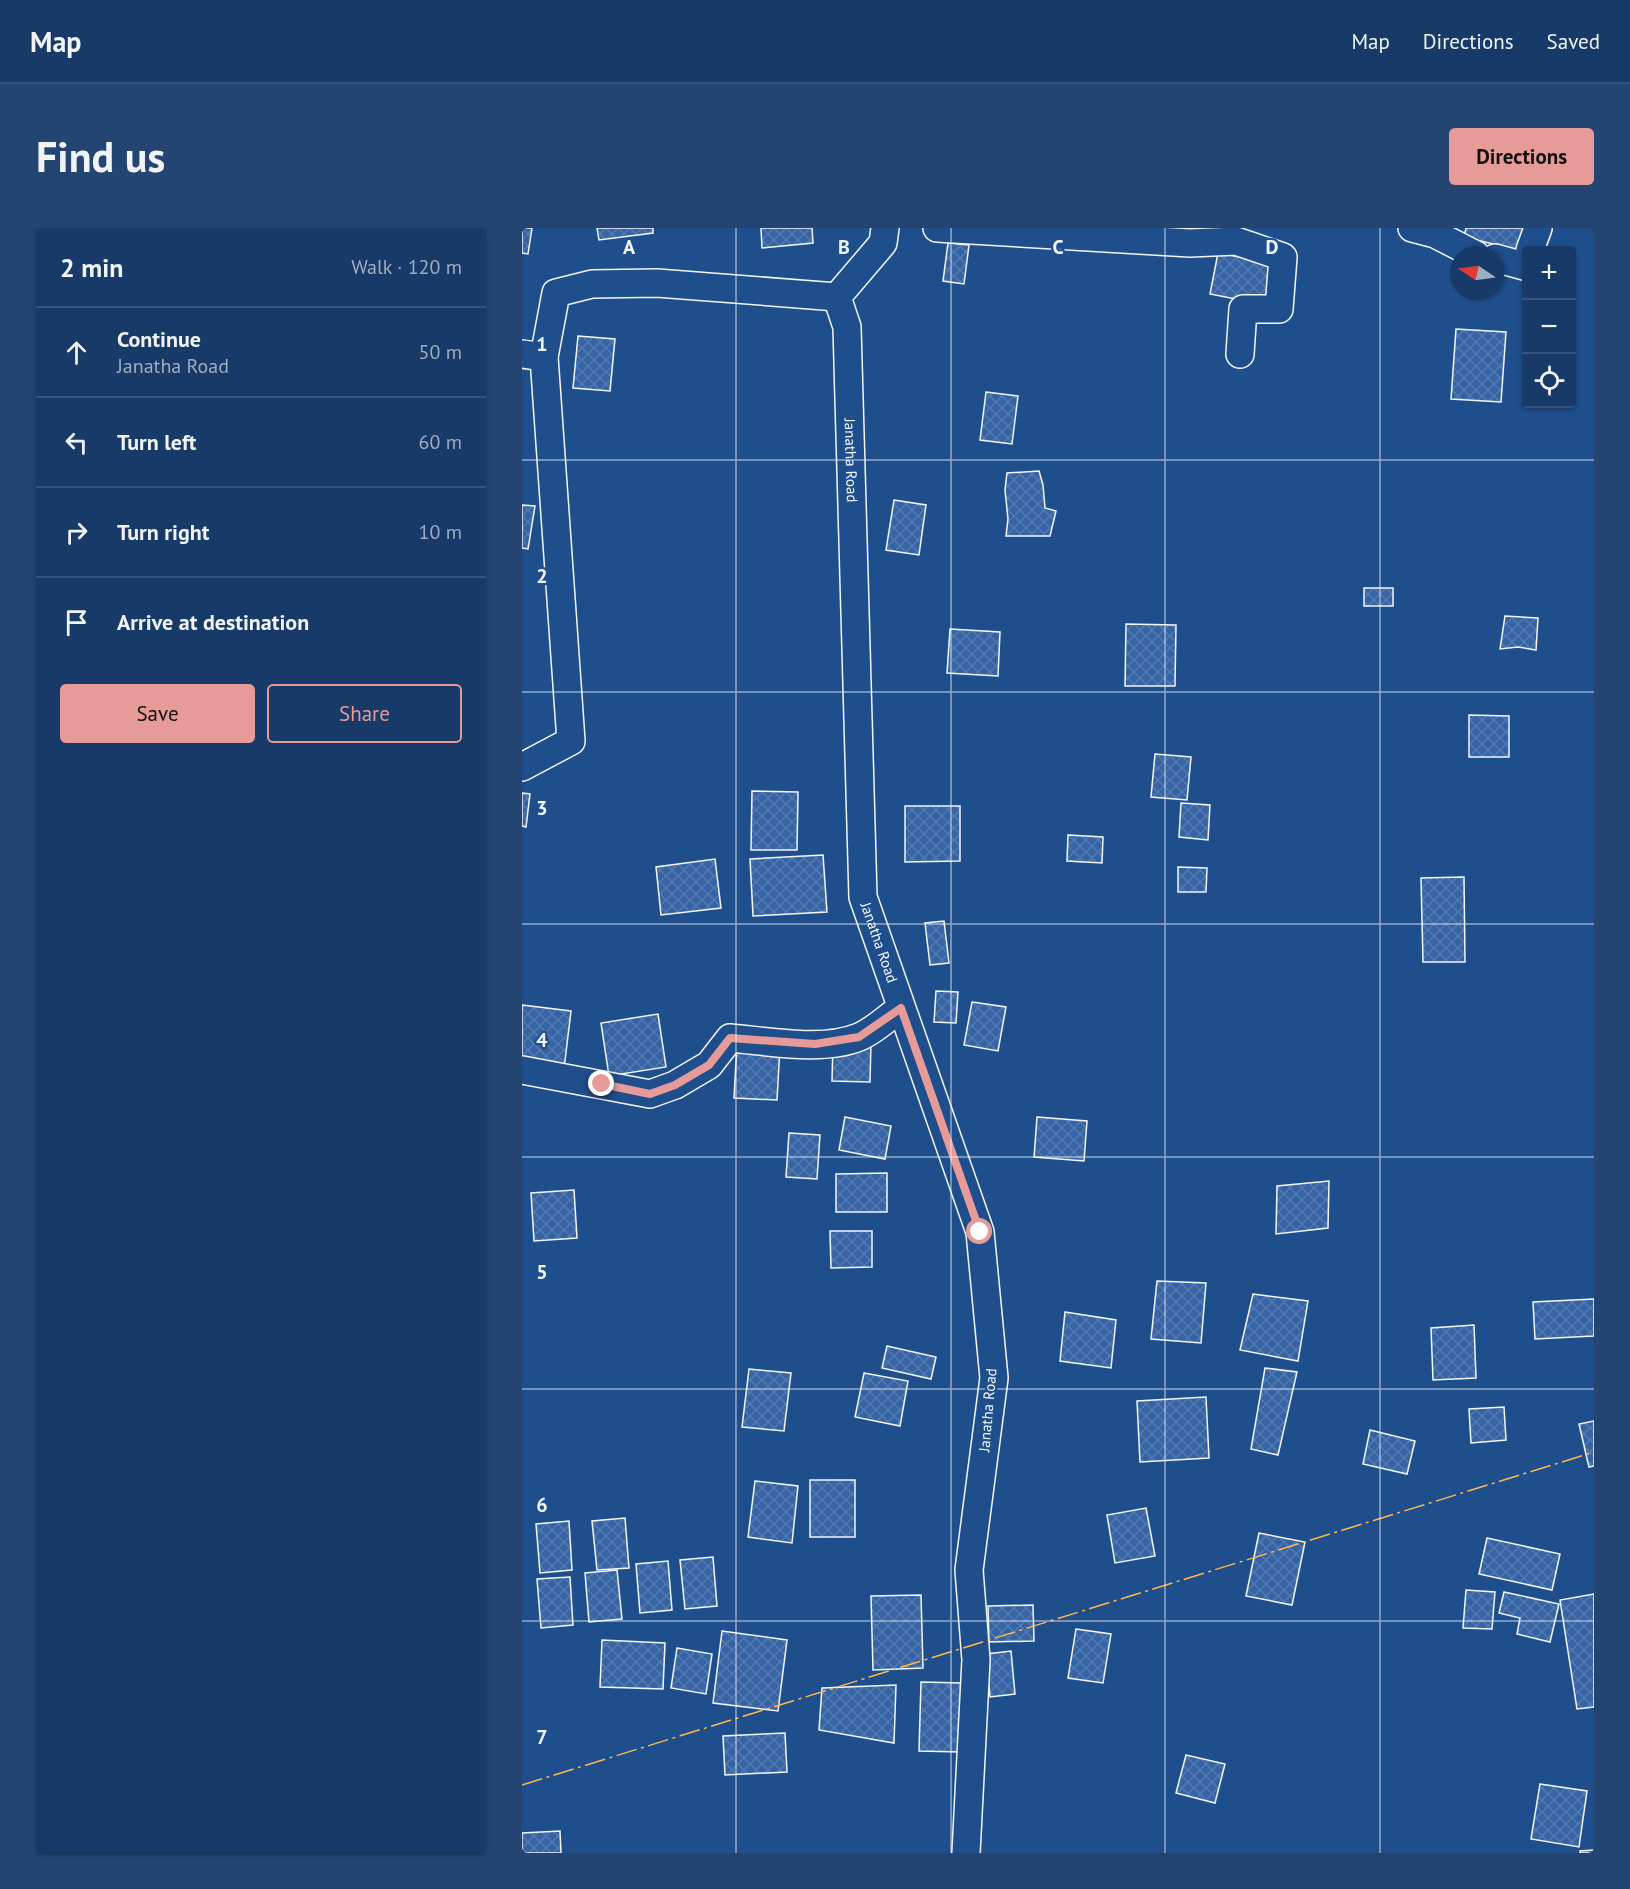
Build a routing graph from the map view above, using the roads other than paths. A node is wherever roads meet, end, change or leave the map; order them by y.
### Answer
1 (885, 228) edge
2 (937, 228) edge
3 (1412, 228) edge
4 (1538, 228) edge
5 (1458, 246) edge
6 (1531, 246) edge
7 (1504, 260) edge
8 (1522, 265) edge
9 (837, 297) junction
10 (1240, 354) dead end
11 (533, 355) edge
12 (522, 767) edge
13 (901, 1008) junction
14 (522, 1070) edge
15 (966, 1853) edge

1 - 9 street
2 - 10 street
3 - 5 street
4 - 6 street
7 - 8 street
9 - 11 street
9 - 13 street, Janatha Road
11 - 12 street
13 - 14 street
13 - 15 street, Janatha Road

